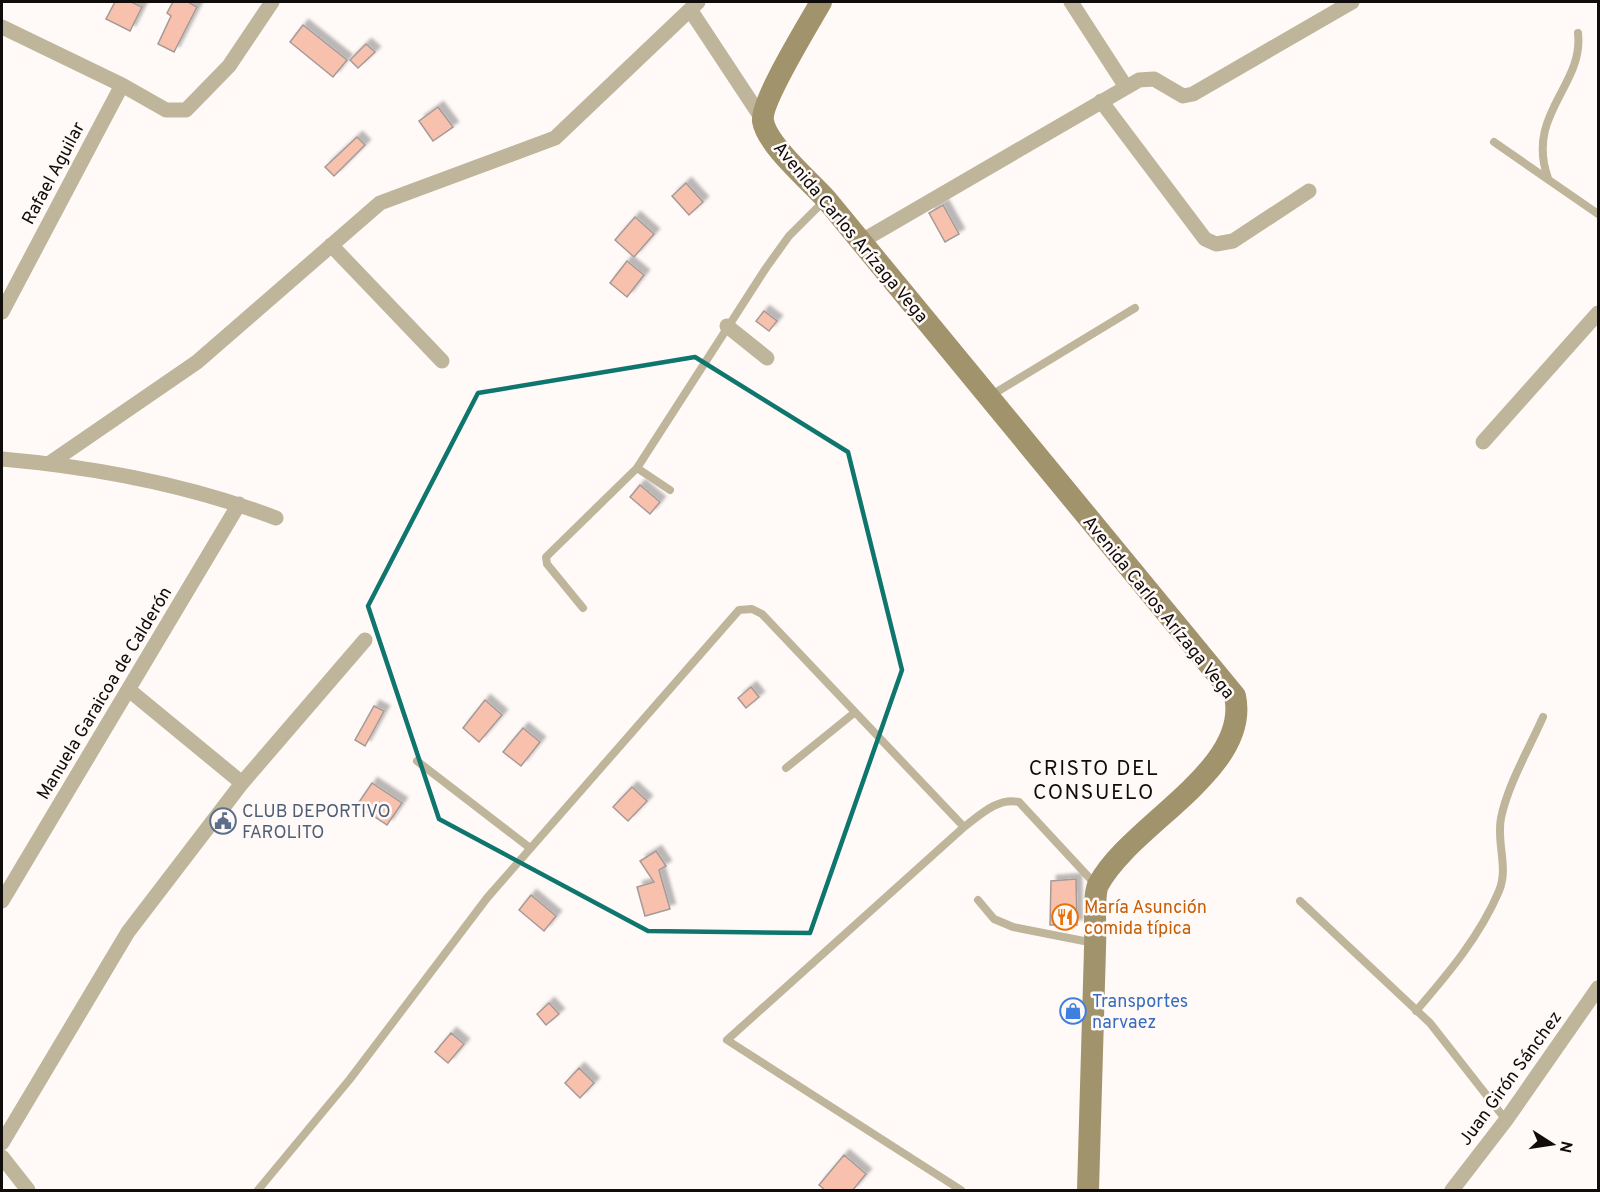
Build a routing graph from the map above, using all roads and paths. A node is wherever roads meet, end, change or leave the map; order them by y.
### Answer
1 (272, 2) edge
2 (821, 2) edge
3 (1071, 2) edge
4 (1353, 2) edge
5 (694, 6) edge
6 (2, 27) edge
7 (1578, 33) dead end
8 (122, 85) junction
9 (1126, 87) junction
10 (1101, 101) junction
11 (763, 120) junction
12 (1494, 142) dead end
13 (1548, 178) junction
14 (1309, 191) dead end
15 (826, 199) junction
16 (1599, 214) edge
17 (860, 242) junction
18 (331, 245) junction
19 (1135, 308) dead end
20 (2, 312) edge
21 (1599, 313) edge
22 (727, 326) junction
23 (767, 358) dead end
24 (442, 360) dead end
25 (989, 397) junction
26 (1483, 442) dead end
27 (2, 459) edge
28 (50, 463) junction
29 (637, 468) junction
30 (670, 490) dead end
31 (239, 504) junction
32 (276, 518) dead end
33 (583, 608) dead end
34 (365, 640) dead end
35 (129, 690) junction
36 (854, 713) junction
37 (1543, 717) dead end
38 (417, 761) dead end
39 (786, 768) dead end
40 (242, 783) junction
41 (964, 826) junction
42 (530, 848) junction
43 (1097, 886) junction
44 (978, 900) dead end
45 (1300, 900) dead end
46 (2, 901) edge
47 (1095, 944) junction
48 (1597, 990) edge
49 (1416, 1011) junction
50 (1506, 1120) junction
51 (2, 1143) edge
52 (2, 1157) edge
53 (28, 1191) edge
54 (258, 1191) edge
55 (962, 1191) edge
56 (1088, 1191) edge
57 (1452, 1191) edge

1 - 8 street
2 - 11 street
3 - 9 street
4 - 9 street
5 - 11 street
5 - 18 street
6 - 8 street
7 - 13 lane
8 - 20 street, Rafael Aguilar
9 - 10 street
10 - 14 street
10 - 17 street
11 - 15 street, Avenida Carlos Arízaga Vega
12 - 13 lane
13 - 16 lane
15 - 17 street, Avenida Carlos Arízaga Vega
15 - 22 lane
17 - 25 street, Avenida Carlos Arízaga Vega
18 - 24 street
18 - 28 street
19 - 25 lane
21 - 26 street
22 - 23 street
22 - 29 lane
25 - 43 street, Avenida Carlos Arízaga Vega
27 - 28 street
28 - 31 street
29 - 30 lane
29 - 33 lane
31 - 32 street
31 - 35 street, Manuela Garaicoa de Calderón
34 - 40 street
35 - 40 street
35 - 46 street, Manuela Garaicoa de Calderón
36 - 39 lane
36 - 41 lane
36 - 42 lane
37 - 49 lane
38 - 42 lane
40 - 51 street
41 - 43 lane
41 - 55 lane
42 - 54 lane
43 - 47 street
44 - 47 lane
45 - 49 lane
47 - 56 street
48 - 50 street, Juan Girón Sánchez
49 - 50 lane
50 - 57 street, Juan Girón Sánchez
52 - 53 street

